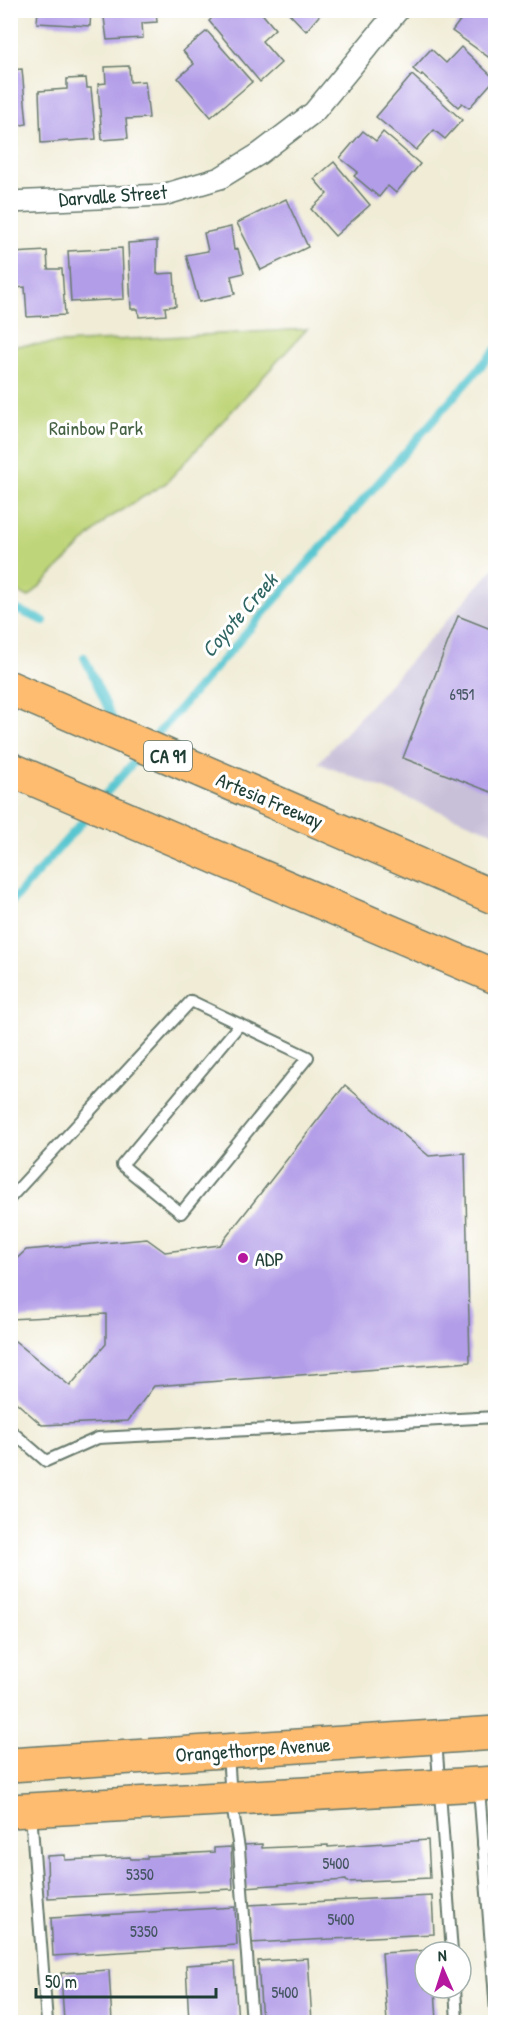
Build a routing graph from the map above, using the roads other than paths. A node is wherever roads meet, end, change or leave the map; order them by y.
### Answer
1 (398, 10) edge
2 (10, 202) edge
3 (10, 688) edge
4 (10, 769) edge
5 (495, 898) edge
6 (495, 976) edge
7 (240, 1024) junction
8 (10, 1198) edge
9 (495, 1418) edge
10 (10, 1430) edge
11 (495, 1732) edge
12 (436, 1737) junction
13 (228, 1751) junction
14 (10, 1765) edge
15 (487, 1784) edge
16 (439, 1786) junction
17 (231, 1798) junction
18 (21, 1811) edge
19 (483, 1844) junction
20 (495, 1844) edge
21 (451, 1940) edge
22 (456, 2000) edge
23 (495, 2012) edge
24 (47, 2022) edge
25 (252, 2022) edge
26 (457, 2022) edge

1 - 2 street, Darvalle Street
3 - 5 main road, Artesia Freeway / CA 91
4 - 6 main road
7 - 7 lane
7 - 8 lane
9 - 10 lane
11 - 12 main road, Orangethorpe Avenue
12 - 13 main road, Orangethorpe Avenue
12 - 16 lane
13 - 14 main road, Orangethorpe Avenue
13 - 17 lane
15 - 16 main road
15 - 19 lane
16 - 17 main road
16 - 21 lane
17 - 18 main road
17 - 25 lane
18 - 24 lane
19 - 20 lane
19 - 23 lane
22 - 26 lane

